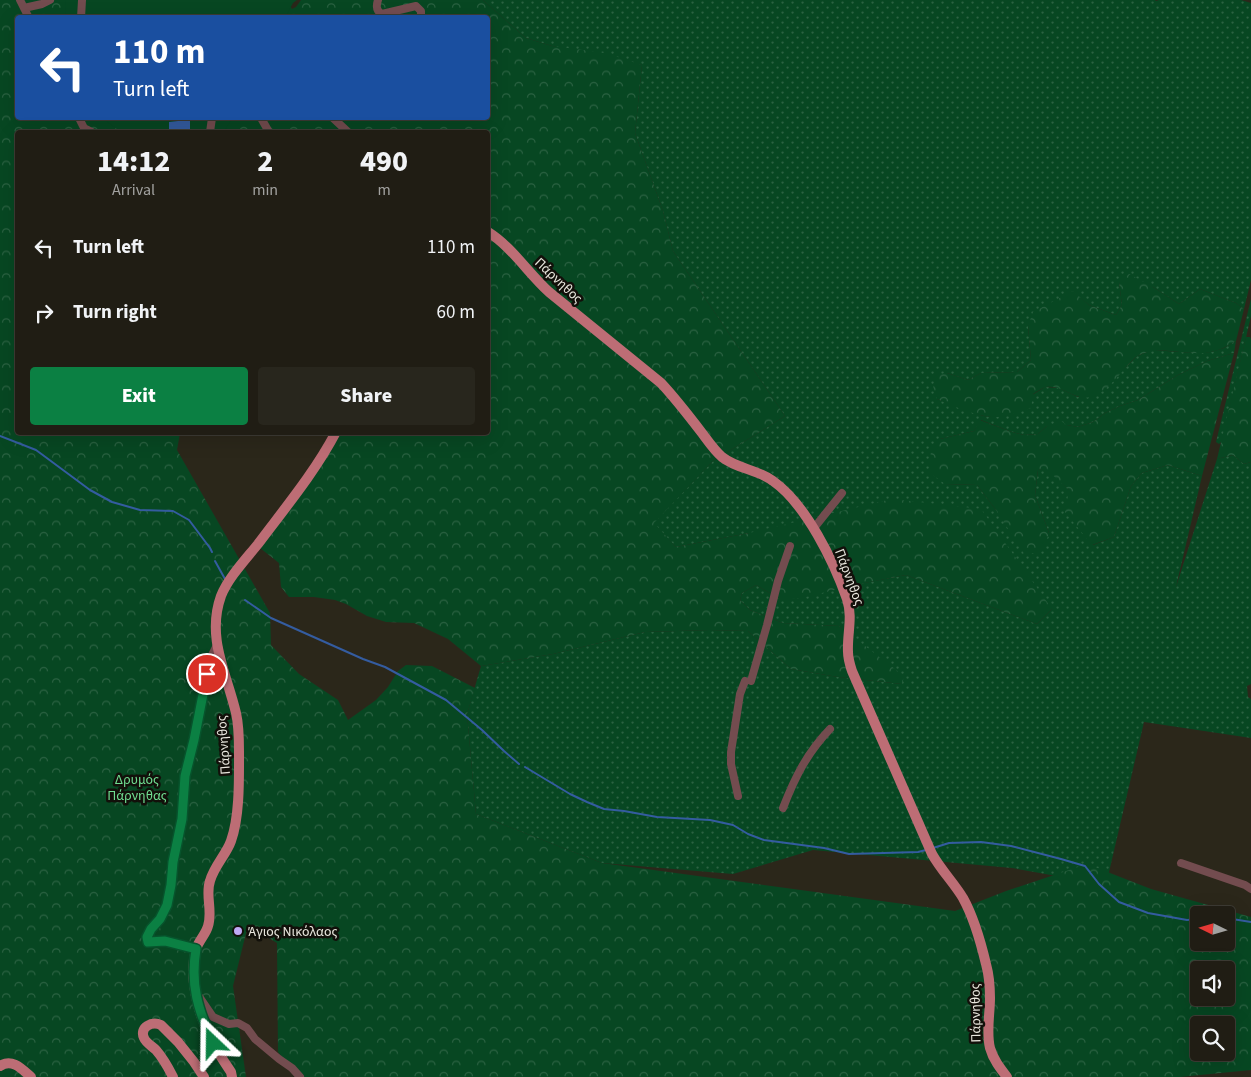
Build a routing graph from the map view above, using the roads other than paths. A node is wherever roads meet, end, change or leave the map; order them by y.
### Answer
1 (20, 0) edge
2 (50, 0) edge
3 (82, 0) edge
4 (378, 6) edge
5 (24, 8) junction
6 (28, 15) edge
7 (81, 15) edge
8 (421, 15) edge
9 (80, 120) edge
10 (335, 120) edge
11 (88, 130) edge
12 (346, 130) edge
13 (490, 233) edge
14 (334, 435) edge
15 (842, 493) dead end
16 (814, 528) junction
17 (790, 546) dead end
18 (217, 646) junction
19 (830, 729) dead end
20 (738, 796) dead end
21 (783, 808) dead end
22 (1181, 862) dead end
23 (1251, 889) edge
24 (196, 949) junction
25 (195, 989) junction
26 (0, 1066) edge
27 (31, 1077) edge
28 (173, 1077) edge
29 (204, 1077) edge
30 (232, 1077) edge
31 (300, 1077) edge
32 (1007, 1077) edge

1 - 5 street
2 - 5 street
3 - 7 street
4 - 8 street
5 - 6 street
9 - 11 street
10 - 12 street
13 - 16 main road, Πάρνηθος
14 - 18 main road, Πάρνηθος
15 - 16 street
16 - 32 main road, Πάρνηθος
17 - 20 street
18 - 24 main road, Πάρνηθος
18 - 24 street
19 - 21 street
22 - 23 street
24 - 25 main road, Πάρνηθος
25 - 30 main road, Πάρνηθος
25 - 31 street
26 - 27 main road
28 - 29 main road

